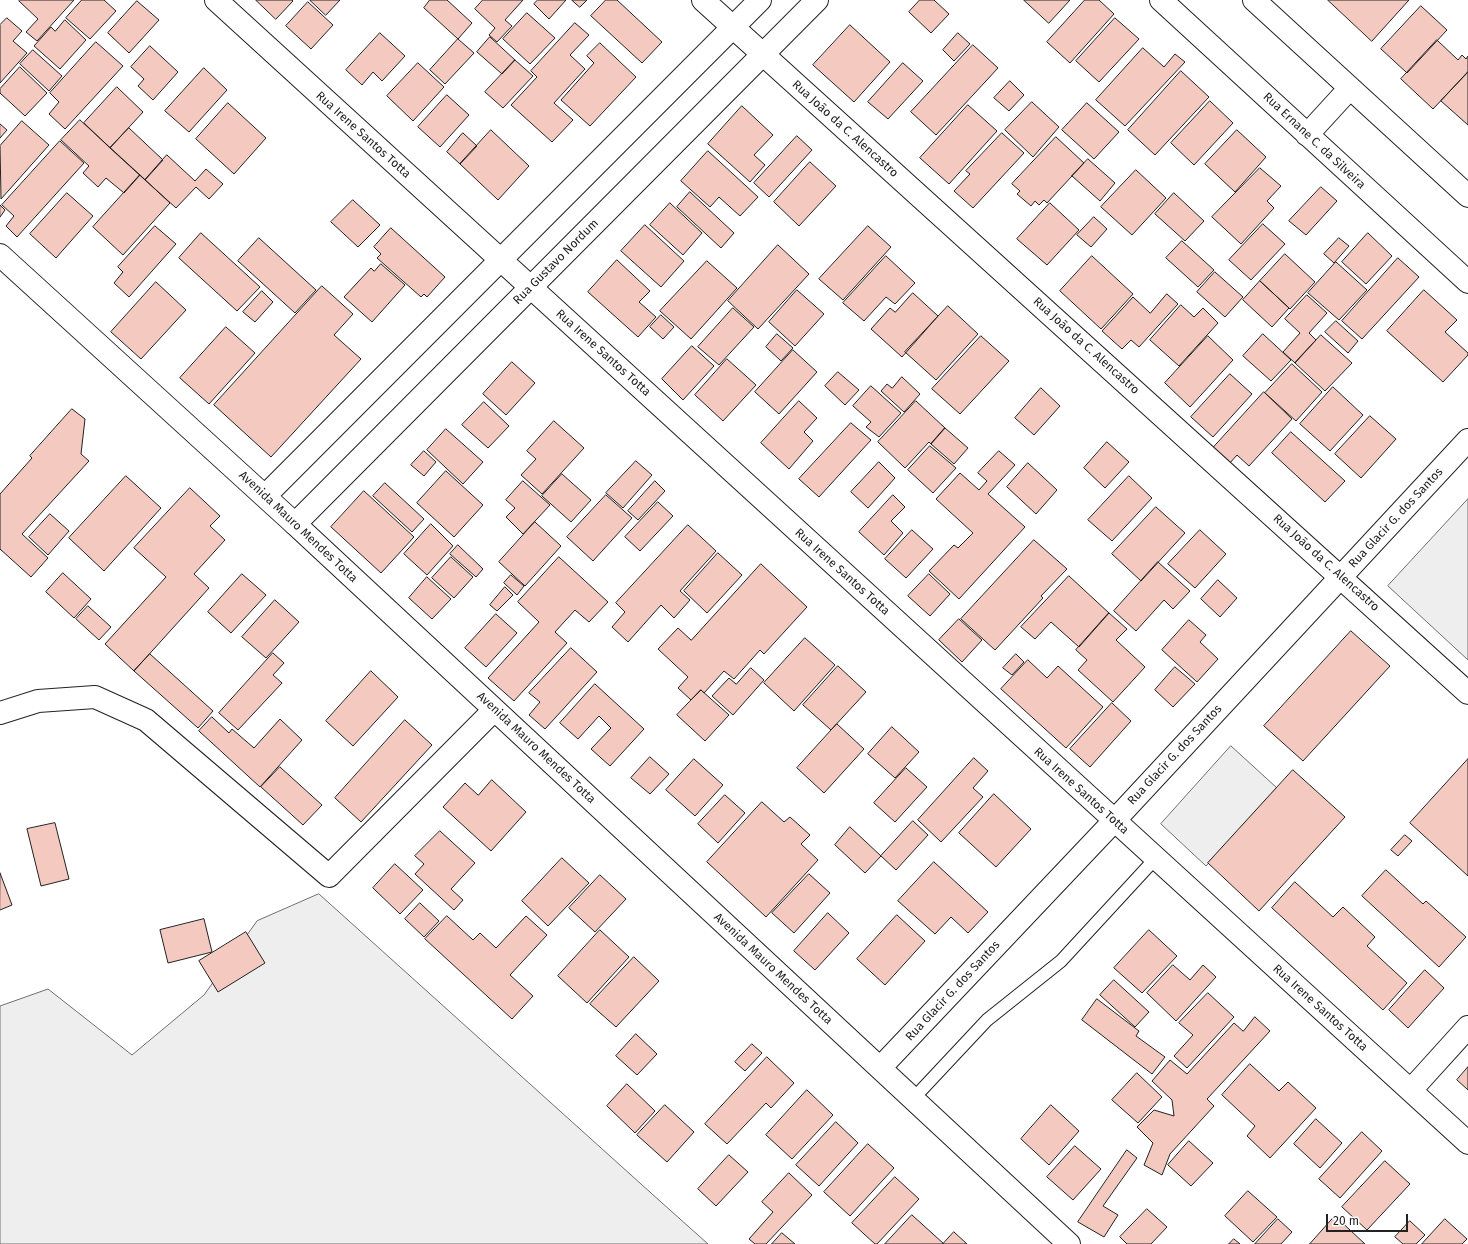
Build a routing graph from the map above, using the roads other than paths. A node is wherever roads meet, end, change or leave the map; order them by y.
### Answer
1 (216, 0) edge
2 (703, 0) edge
3 (760, 0) edge
4 (817, 0) edge
5 (1161, 0) edge
6 (1254, 0) edge
7 (732, 27) junction
8 (763, 55) junction
9 (1350, 88) junction
10 (1307, 135) junction
11 (1468, 196) edge
12 (0, 255) edge
13 (500, 260) junction
14 (1468, 282) edge
15 (531, 287) junction
16 (1468, 440) edge
17 (265, 496) junction
18 (295, 524) junction
19 (1341, 577) junction
20 (1468, 693) edge
21 (494, 710) junction
22 (0, 713) edge
23 (1114, 821) junction
24 (1155, 859) junction
25 (1468, 1027) edge
26 (880, 1068) junction
27 (1410, 1090) junction
28 (913, 1099) junction
29 (1468, 1143) edge
30 (1069, 1244) edge

1 - 13 street, Rua Irene Santos Totta
2 - 7 street, Rua João da C. Alencastro
3 - 7 street
4 - 8 street, Rua Gustavo Nordum
5 - 10 street, Rua Ernane C. da Silveira
6 - 9 street
7 - 8 street, Rua João da C. Alencastro
7 - 13 street
8 - 15 street, Rua Gustavo Nordum
8 - 19 street, Rua João da C. Alencastro
9 - 10 street
9 - 11 street
10 - 14 street, Rua Ernane C. da Silveira
12 - 17 street, Avenida Mauro Mendes Totta
13 - 15 street, Rua Irene Santos Totta
13 - 17 street
15 - 18 street, Rua Gustavo Nordum
15 - 23 street, Rua Irene Santos Totta
16 - 19 street, Rua Glacir G. dos Santos
17 - 18 street, Avenida Mauro Mendes Totta
18 - 21 street, Avenida Mauro Mendes Totta
19 - 20 street, Rua João da C. Alencastro
19 - 23 street, Rua Glacir G. dos Santos
21 - 22 street
21 - 26 street, Avenida Mauro Mendes Totta
23 - 24 street, Rua Irene Santos Totta
23 - 26 street, Rua Glacir G. dos Santos
24 - 27 street, Rua Irene Santos Totta
24 - 28 lane
25 - 27 street
26 - 28 street, Avenida Mauro Mendes Totta
27 - 29 street, Rua Irene Santos Totta
28 - 30 street, Avenida Mauro Mendes Totta

